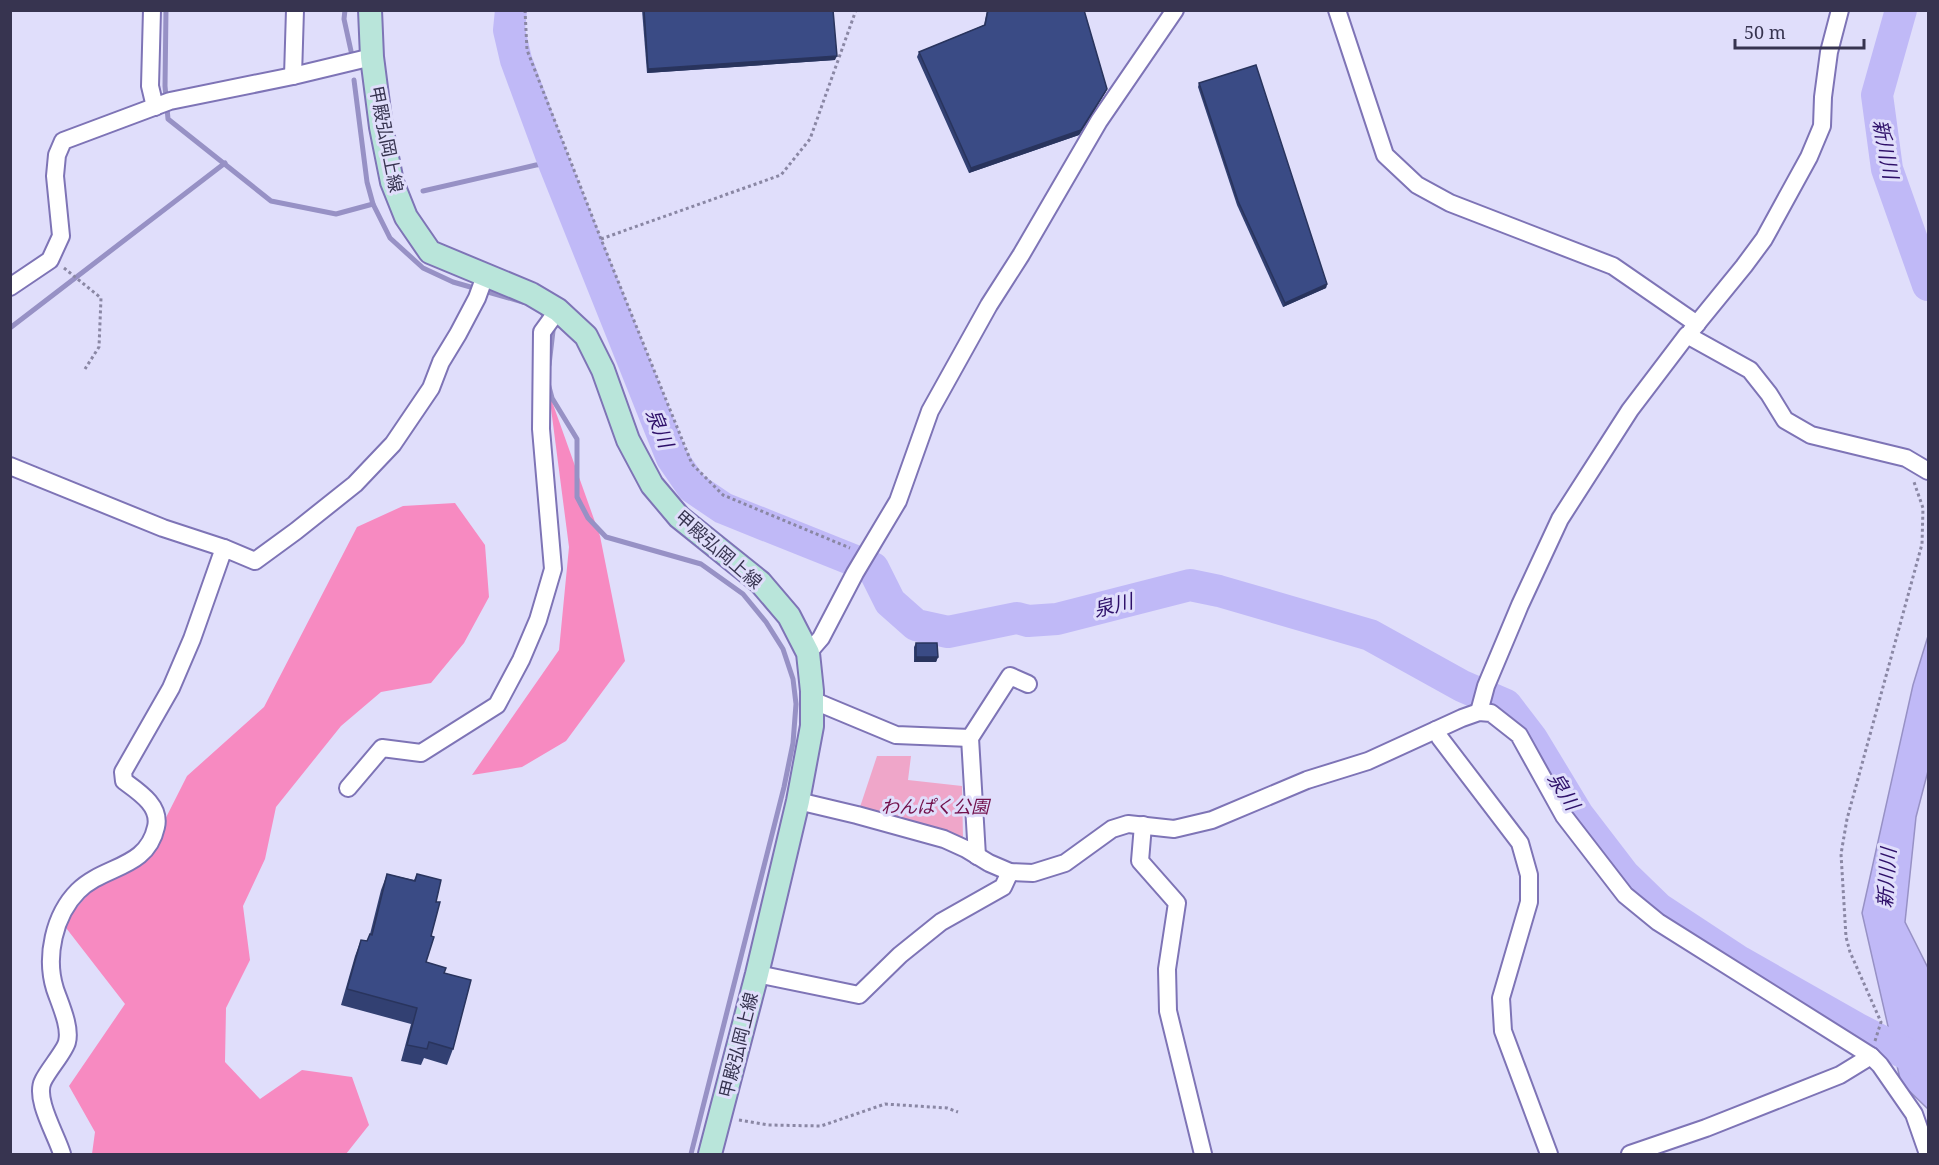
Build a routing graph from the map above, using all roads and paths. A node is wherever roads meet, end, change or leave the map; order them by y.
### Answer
1 (152, 10) edge
2 (296, 10) edge
3 (370, 10) edge
4 (525, 10) edge
5 (856, 10) edge
6 (1175, 10) edge
7 (1336, 10) edge
8 (1840, 10) edge
9 (372, 57) junction
10 (293, 76) junction
11 (161, 104) junction
12 (601, 239) junction
13 (65, 268) dead end
14 (10, 287) edge
15 (481, 287) junction
16 (558, 310) junction
17 (1692, 329) junction
18 (85, 369) dead end
19 (1906, 458) junction
20 (10, 466) edge
21 (1929, 471) edge
22 (224, 548) junction
23 (865, 555) junction
24 (808, 653) junction
25 (1028, 684) dead end
26 (812, 700) junction
27 (1479, 707) junction
28 (1436, 730) junction
29 (970, 738) junction
30 (348, 788) dead end
31 (798, 801) junction
32 (1143, 825) junction
33 (977, 856) junction
34 (1010, 872) junction
35 (757, 974) junction
36 (1872, 1052) junction
37 (958, 1112) dead end
38 (720, 1117) junction
39 (1929, 1154) edge
40 (62, 1155) edge
41 (710, 1155) edge
42 (1203, 1155) edge
43 (1549, 1155) edge
44 (1630, 1155) edge

1 - 11 street
2 - 10 street
3 - 9 main road, 甲殿弘岡上線
4 - 12 path
5 - 12 path
6 - 23 street
7 - 17 street
8 - 17 street
9 - 10 street
9 - 15 main road, 甲殿弘岡上線
10 - 11 street
11 - 14 street
12 - 23 path
13 - 18 path
15 - 16 main road, 甲殿弘岡上線
15 - 22 street
16 - 24 main road, 甲殿弘岡上線
16 - 30 street
17 - 19 street
17 - 27 street
19 - 21 street
19 - 36 path
20 - 22 street
22 - 40 street
23 - 24 street
24 - 26 main road, 甲殿弘岡上線
25 - 29 street
26 - 29 street
26 - 31 main road, 甲殿弘岡上線
27 - 28 street
27 - 36 street
28 - 32 street
28 - 43 street
29 - 33 street
31 - 33 street
31 - 35 main road, 甲殿弘岡上線
32 - 34 street
32 - 42 street
33 - 34 street
34 - 35 street
35 - 38 main road, 甲殿弘岡上線
36 - 39 street
36 - 44 street
37 - 38 path
38 - 41 main road, 甲殿弘岡上線

